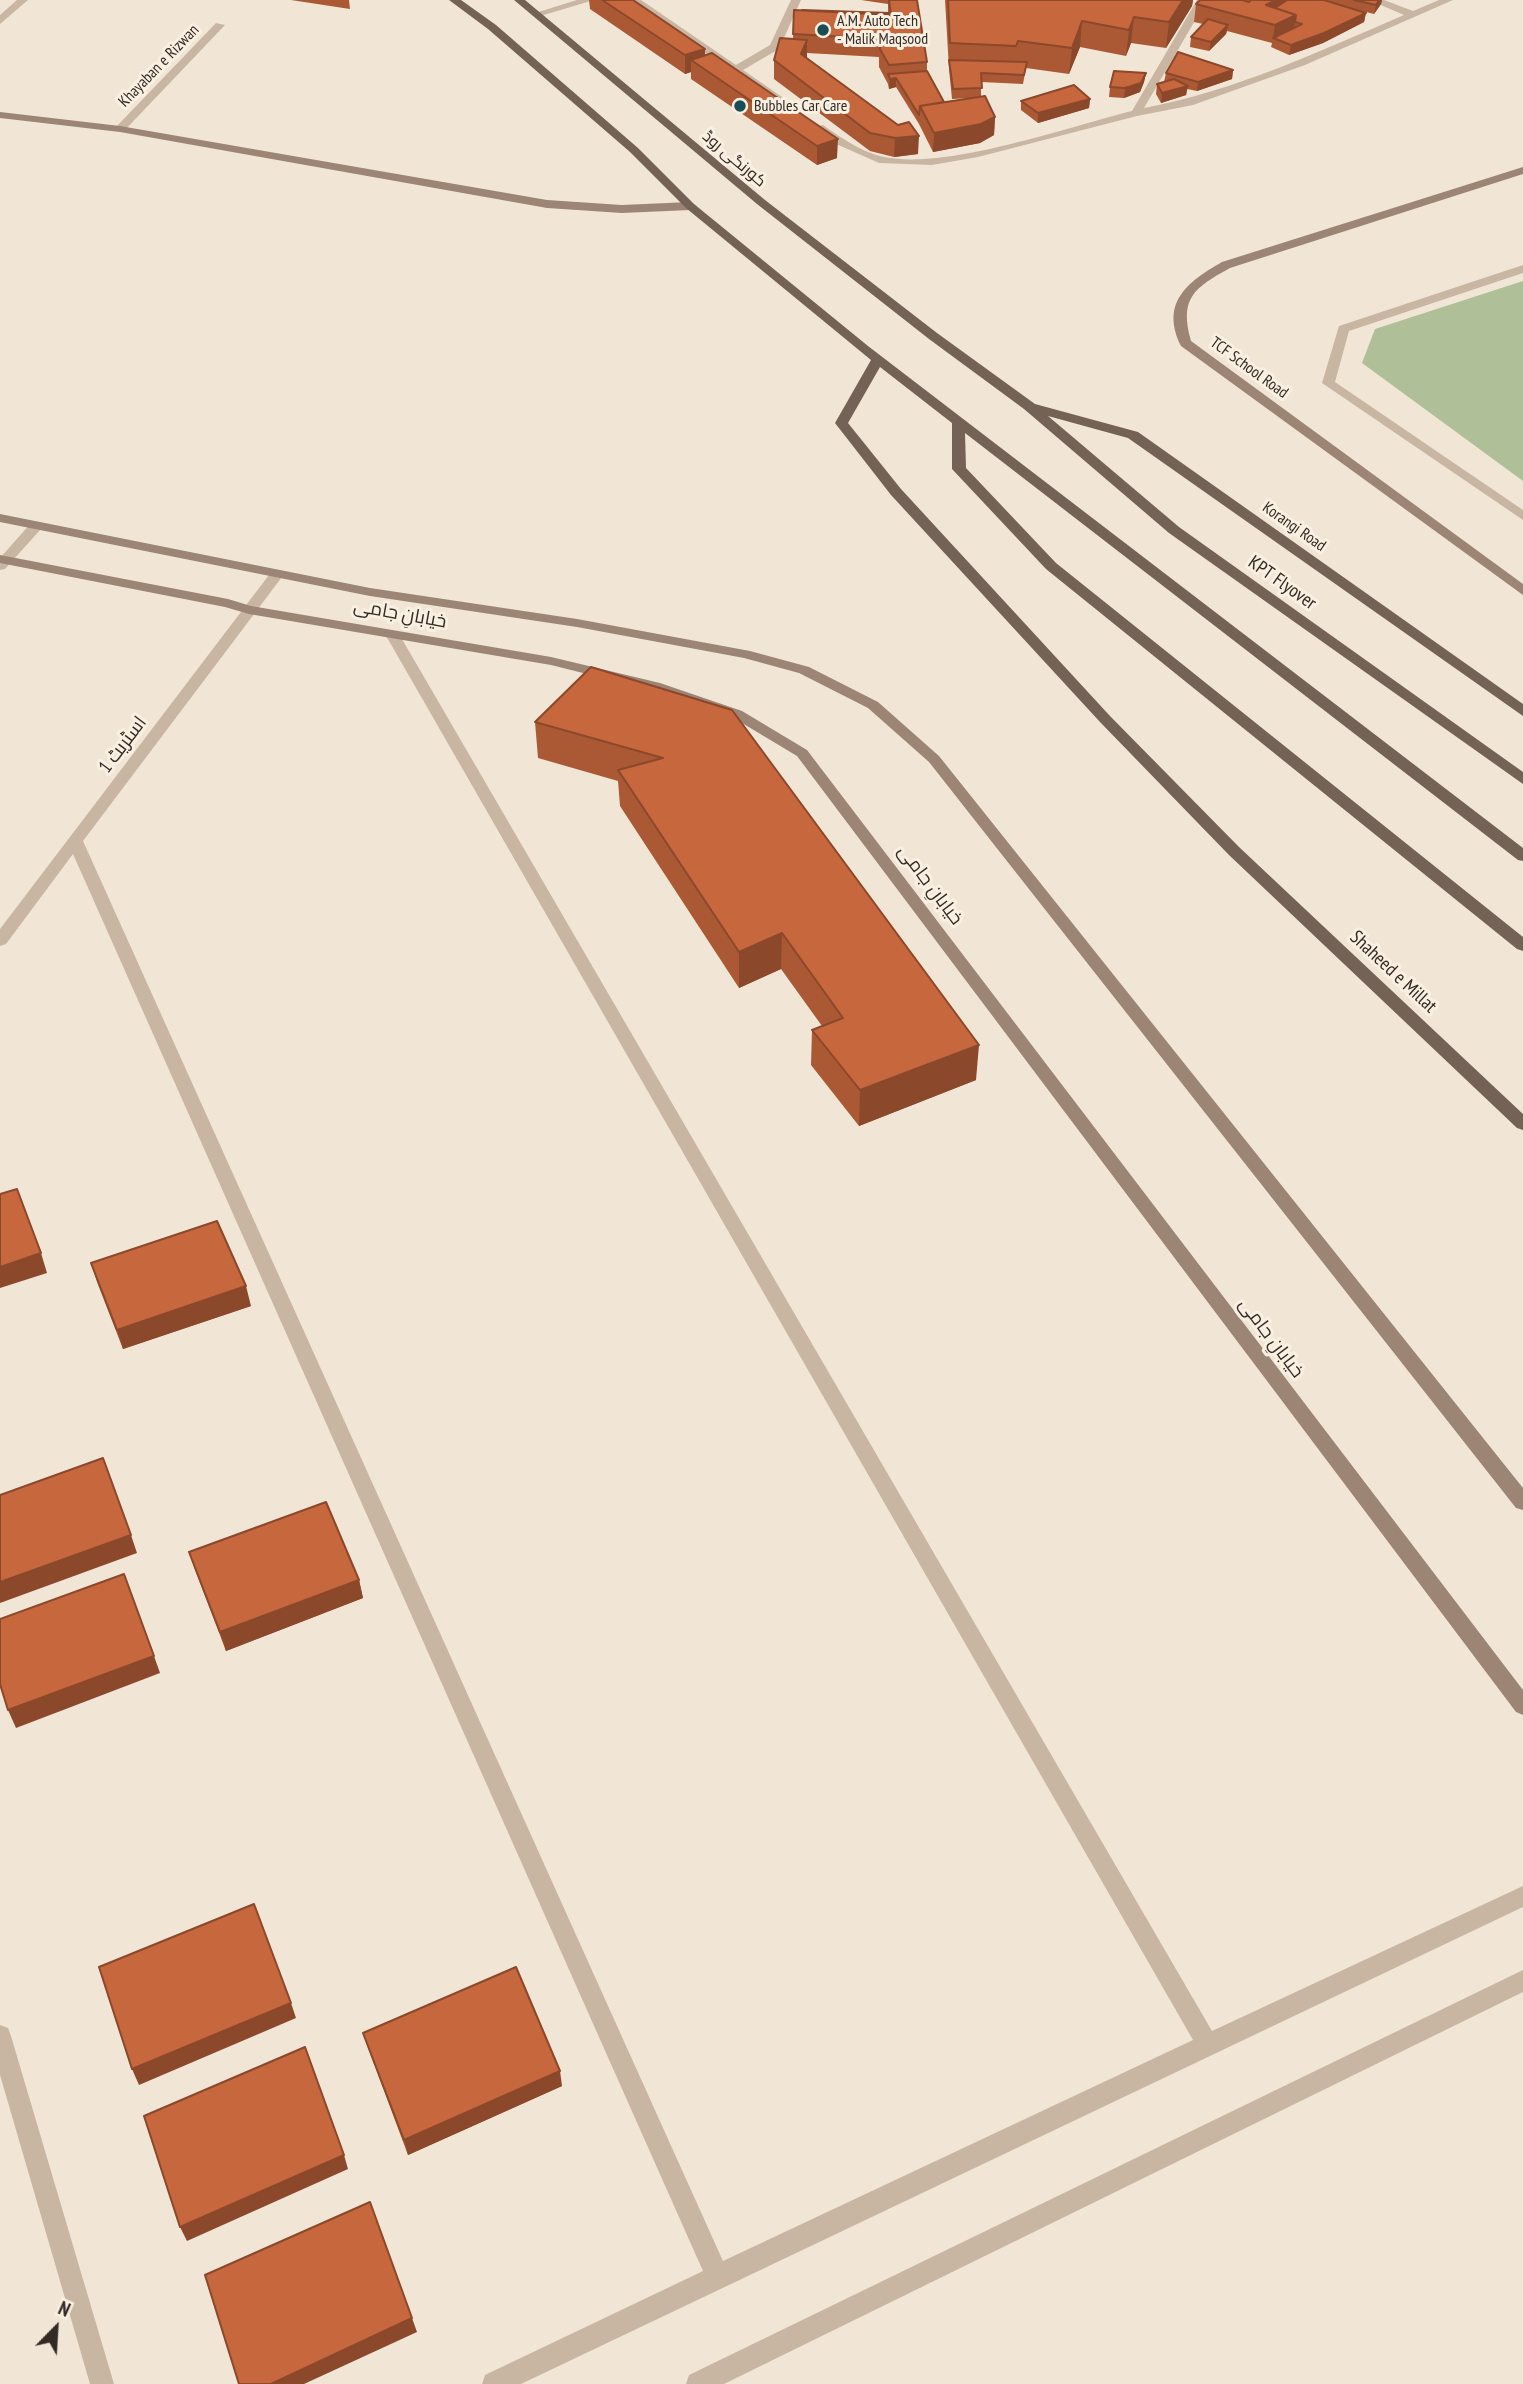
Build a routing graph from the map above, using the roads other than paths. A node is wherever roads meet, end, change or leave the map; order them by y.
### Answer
1 (23, 0) edge
2 (454, 0) edge
3 (519, 0) edge
4 (589, 0) edge
5 (634, 0) edge
6 (796, 0) edge
7 (1202, 0) edge
8 (1374, 0) edge
9 (1448, 0) edge
10 (1431, 4) edge
11 (537, 13) junction
12 (1413, 15) junction
13 (0, 22) edge
14 (220, 25) dead end
15 (736, 69) junction
16 (793, 109) edge
17 (1136, 113) junction
18 (0, 115) edge
19 (804, 117) edge
20 (120, 129) junction
21 (1523, 170) edge
22 (690, 206) junction
23 (1523, 269) edge
24 (878, 359) junction
25 (1029, 406) junction
26 (958, 423) junction
27 (1523, 516) edge
28 (0, 518) edge
29 (36, 526) junction
30 (2, 562) edge
31 (278, 574) junction
32 (1523, 591) edge
33 (248, 610) junction
34 (392, 634) junction
35 (1523, 711) edge
36 (1523, 779) edge
37 (75, 840) junction
38 (1523, 856) edge
39 (0, 940) edge
40 (1523, 945) edge
41 (1523, 1124) edge
42 (1523, 1502) edge
43 (1523, 1706) edge
44 (1523, 1896) edge
45 (1523, 1982) edge
46 (0, 2036) edge
47 (1208, 2045) junction
48 (718, 2276) junction
49 (102, 2384) edge
50 (494, 2384) edge
51 (698, 2384) edge

1 - 13 street
2 - 22 main road
3 - 11 main road, کورنگی روڈ
4 - 11 street
5 - 15 street
6 - 15 street
7 - 17 street
8 - 12 street
9 - 10 street
10 - 12 street
11 - 25 main road, کورنگی روڈ
12 - 17 street
14 - 20 street, Khayaban e Rizwan
15 - 16 street
17 - 19 street
18 - 20 main road
20 - 22 main road
21 - 32 main road, TCF School Road
22 - 24 main road
23 - 27 street
24 - 26 main road
24 - 41 main road, Shaheed e Millat
25 - 35 main road, Korangi Road
25 - 36 main road, KPT Flyover
26 - 38 main road
26 - 40 main road
28 - 29 main road, خیابانِ جامی
29 - 30 street
29 - 31 main road, خیابانِ جامی
30 - 33 main road, خیابانِ جامی
31 - 33 street, اسٹریٹ 1
31 - 42 main road, خیابانِ جامی
33 - 34 main road, خیابانِ جامی
33 - 37 street, اسٹریٹ 1
34 - 43 main road, خیابانِ جامی
34 - 47 street
37 - 39 street, اسٹریٹ 1
37 - 48 street
44 - 47 street
45 - 51 street
46 - 49 street
47 - 48 street
48 - 50 street

